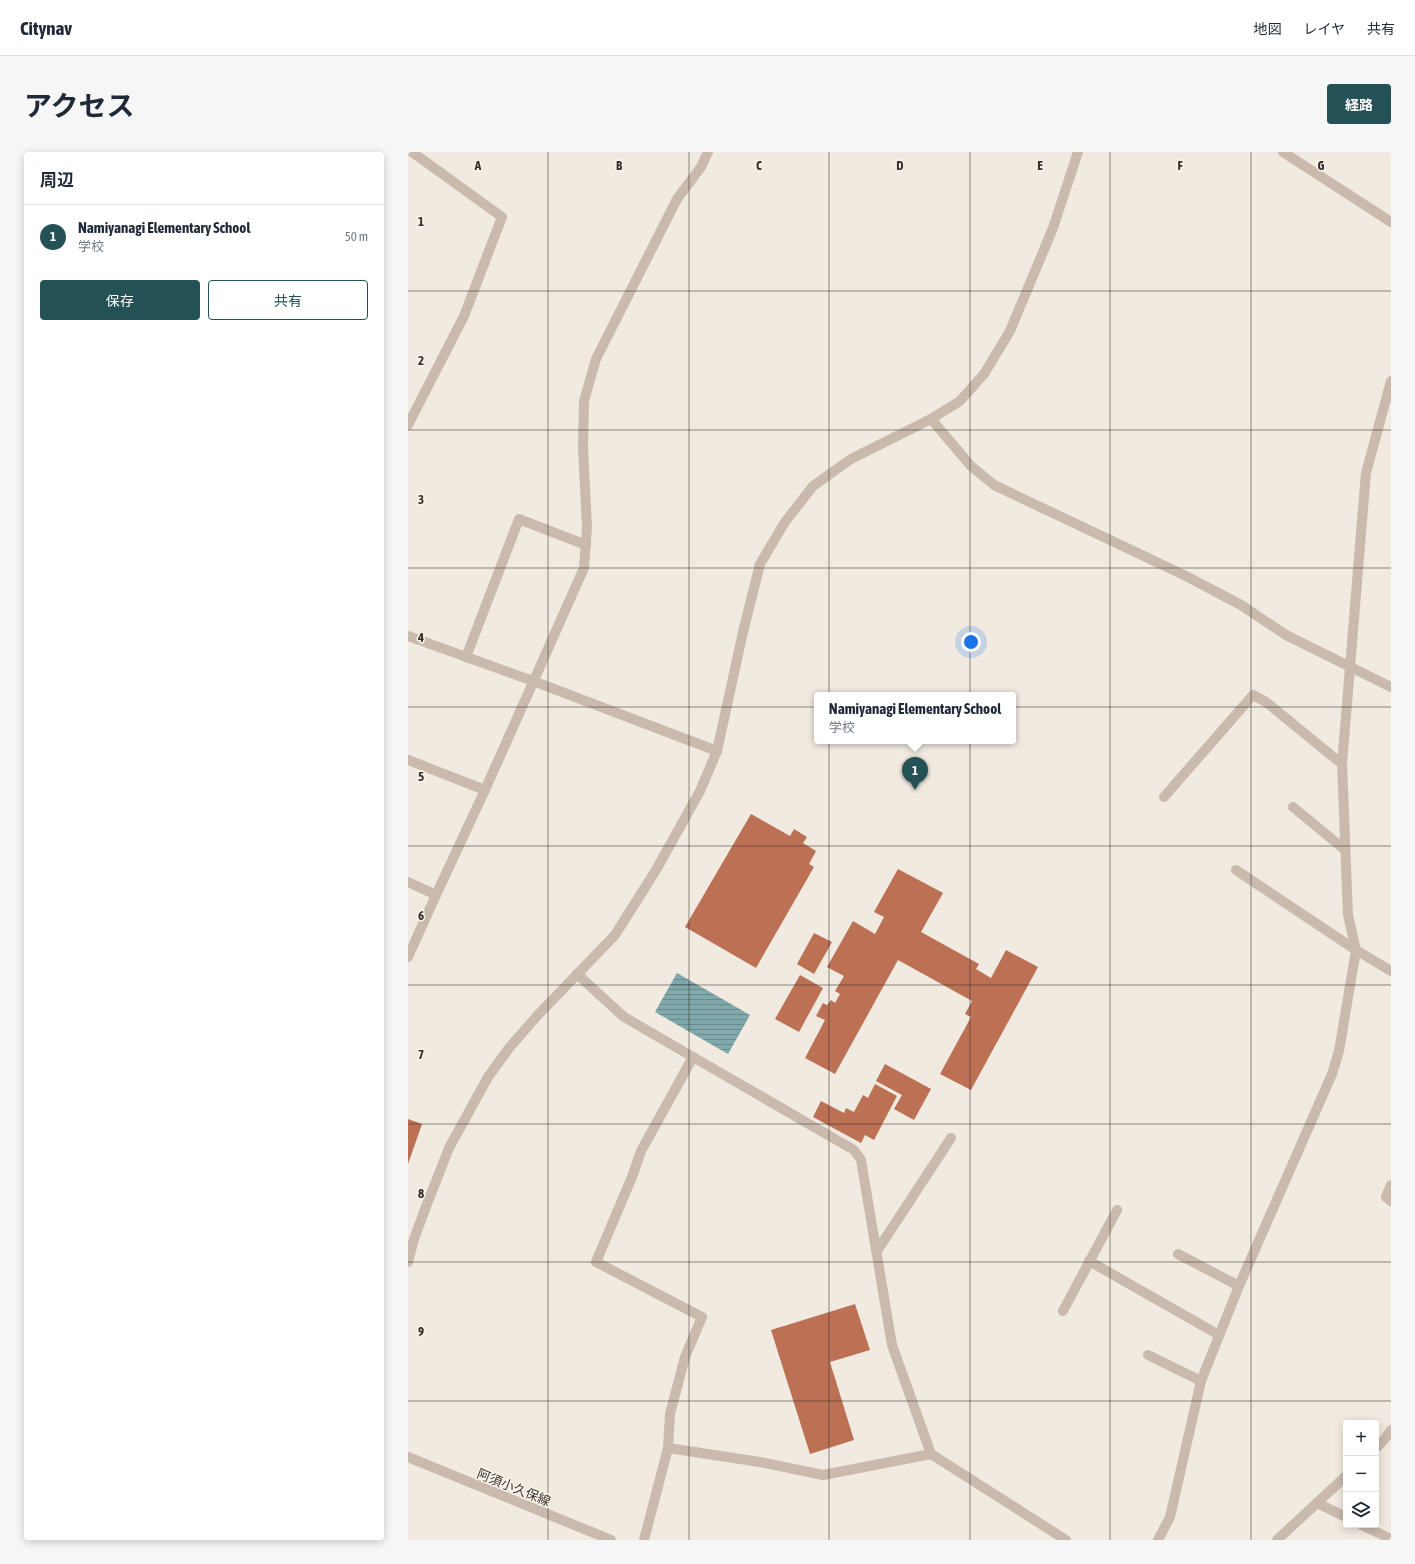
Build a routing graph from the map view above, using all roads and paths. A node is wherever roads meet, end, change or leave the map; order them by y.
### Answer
1 (412, 152) edge
2 (708, 152) edge
3 (1078, 152) edge
4 (1283, 152) edge
5 (1391, 222) edge
6 (1391, 381) edge
7 (931, 419) junction
8 (408, 425) edge
9 (586, 545) junction
10 (408, 636) edge
11 (466, 657) junction
12 (1350, 668) junction
13 (533, 680) junction
14 (1391, 687) edge
15 (717, 751) junction
16 (408, 760) edge
17 (1342, 764) junction
18 (485, 790) junction
19 (1164, 797) dead end
20 (1293, 807) dead end
21 (1345, 850) junction
22 (1236, 870) dead end
23 (408, 882) edge
24 (436, 895) junction
25 (1356, 950) junction
26 (408, 957) edge
27 (1391, 971) edge
28 (577, 974) junction
29 (693, 1057) junction
30 (951, 1138) dead end
31 (1391, 1185) edge
32 (1391, 1201) edge
33 (1116, 1210) dead end
34 (877, 1251) junction
35 (1178, 1254) dead end
36 (1089, 1261) junction
37 (408, 1262) edge
38 (1239, 1286) junction
39 (1063, 1311) dead end
40 (1219, 1335) junction
41 (1148, 1355) dead end
42 (1201, 1381) junction
43 (1391, 1430) edge
44 (1379, 1445) edge
45 (668, 1448) junction
46 (932, 1454) junction
47 (408, 1457) edge
48 (1343, 1479) edge
49 (1317, 1503) junction
50 (1343, 1516) edge
51 (1368, 1528) edge
52 (1391, 1539) edge
53 (611, 1540) edge
54 (644, 1540) edge
55 (1066, 1540) edge
56 (1158, 1540) edge
57 (1277, 1540) edge

1 - 8 street
2 - 9 street
3 - 7 street
4 - 5 street
6 - 12 street
7 - 12 street
7 - 15 street
9 - 11 street
9 - 13 street
10 - 11 street
11 - 13 street
12 - 14 street
12 - 17 street
13 - 15 street
13 - 18 street
15 - 28 street
16 - 18 street
17 - 19 street
17 - 21 street
18 - 24 street
20 - 21 street
21 - 25 street
22 - 25 street
23 - 24 street
24 - 26 street
25 - 27 street
25 - 38 street
28 - 29 street
28 - 37 street
29 - 34 street
29 - 45 street
30 - 34 street
31 - 32 street
33 - 36 street
34 - 46 street
35 - 38 street
36 - 39 street
36 - 40 street
38 - 40 street
40 - 42 street
41 - 42 street
42 - 56 street
43 - 44 street
45 - 46 street
45 - 54 street
46 - 55 street
47 - 53 street, 阿須小久保線
48 - 49 street
49 - 50 street
49 - 57 street
51 - 52 street

